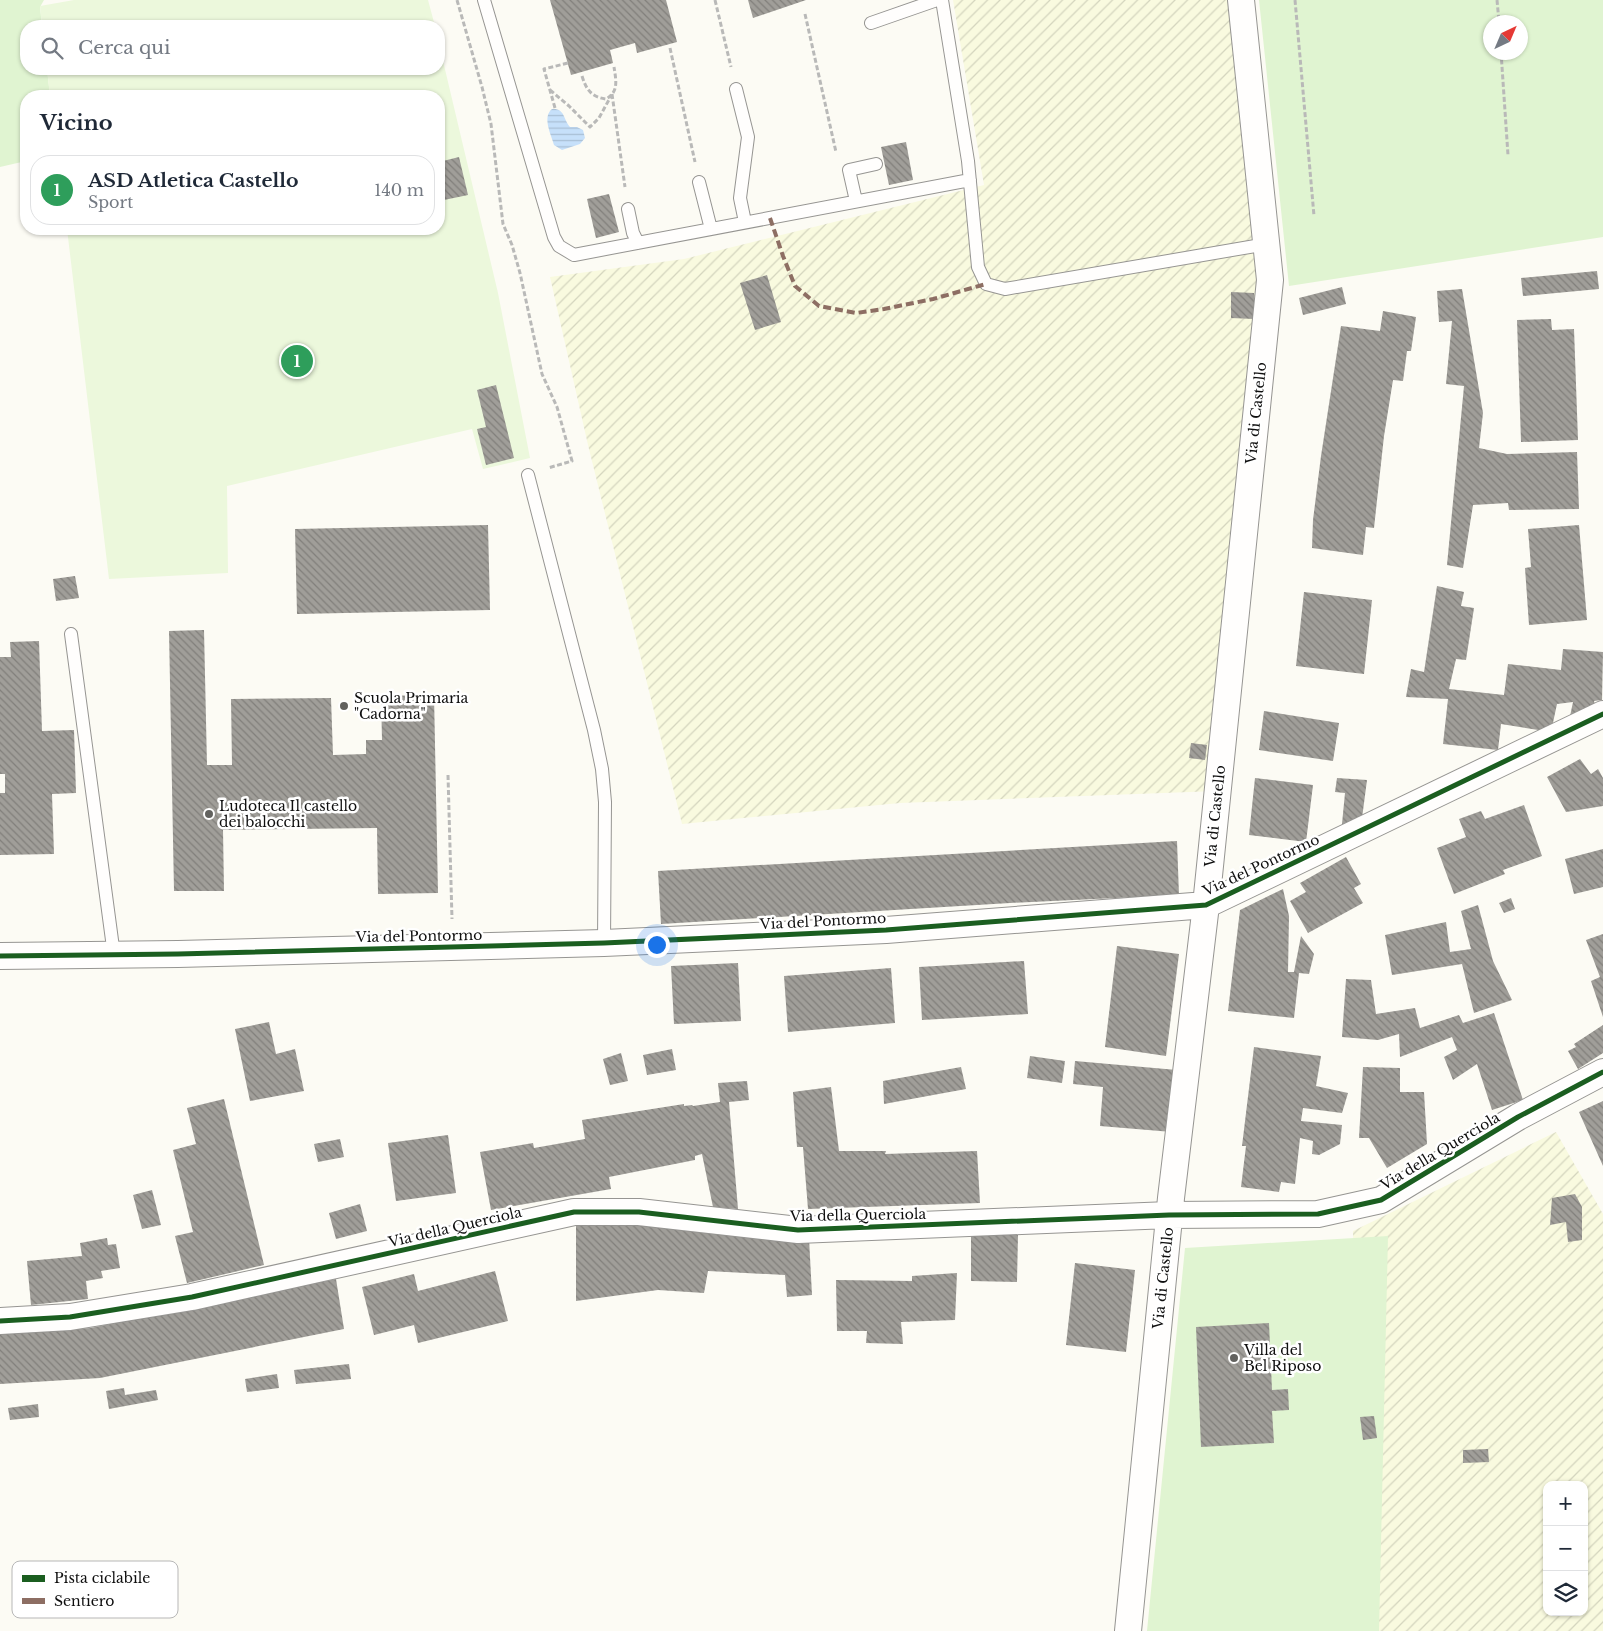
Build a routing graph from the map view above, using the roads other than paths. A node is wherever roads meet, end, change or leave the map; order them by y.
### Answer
1 (484, 0) edge
2 (937, 0) edge
3 (942, 0) edge
4 (1241, 0) edge
5 (871, 23) dead end
6 (736, 88) road end
7 (876, 164) dead end
8 (970, 180) junction
9 (699, 182) road end
10 (856, 201) junction
11 (628, 209) road end
12 (745, 222) junction
13 (711, 229) junction
14 (638, 243) junction
15 (1267, 244) junction
16 (528, 474) road end
17 (72, 634) dead end
18 (1603, 714) edge
19 (1206, 905) junction
20 (604, 943) junction
21 (114, 955) junction
22 (0, 956) edge
23 (1603, 1072) edge
24 (1169, 1214) junction
25 (0, 1321) edge
26 (1128, 1631) edge

1 - 14 lane
2 - 5 lane
3 - 8 lane
4 - 15 street, Via di Castello
6 - 12 lane
7 - 10 lane
8 - 10 lane
8 - 15 lane
9 - 13 lane
10 - 12 lane
11 - 14 lane
12 - 13 lane
13 - 14 lane
15 - 19 street, Via di Castello
16 - 20 lane
17 - 21 lane
18 - 19 street, Via del Pontormo
19 - 20 street, Via del Pontormo
19 - 24 street, Via di Castello
20 - 21 street, Via del Pontormo
21 - 22 street, Via del Pontormo
23 - 24 street, Via della Querciola
24 - 25 street, Via della Querciola
24 - 26 street, Via di Castello

